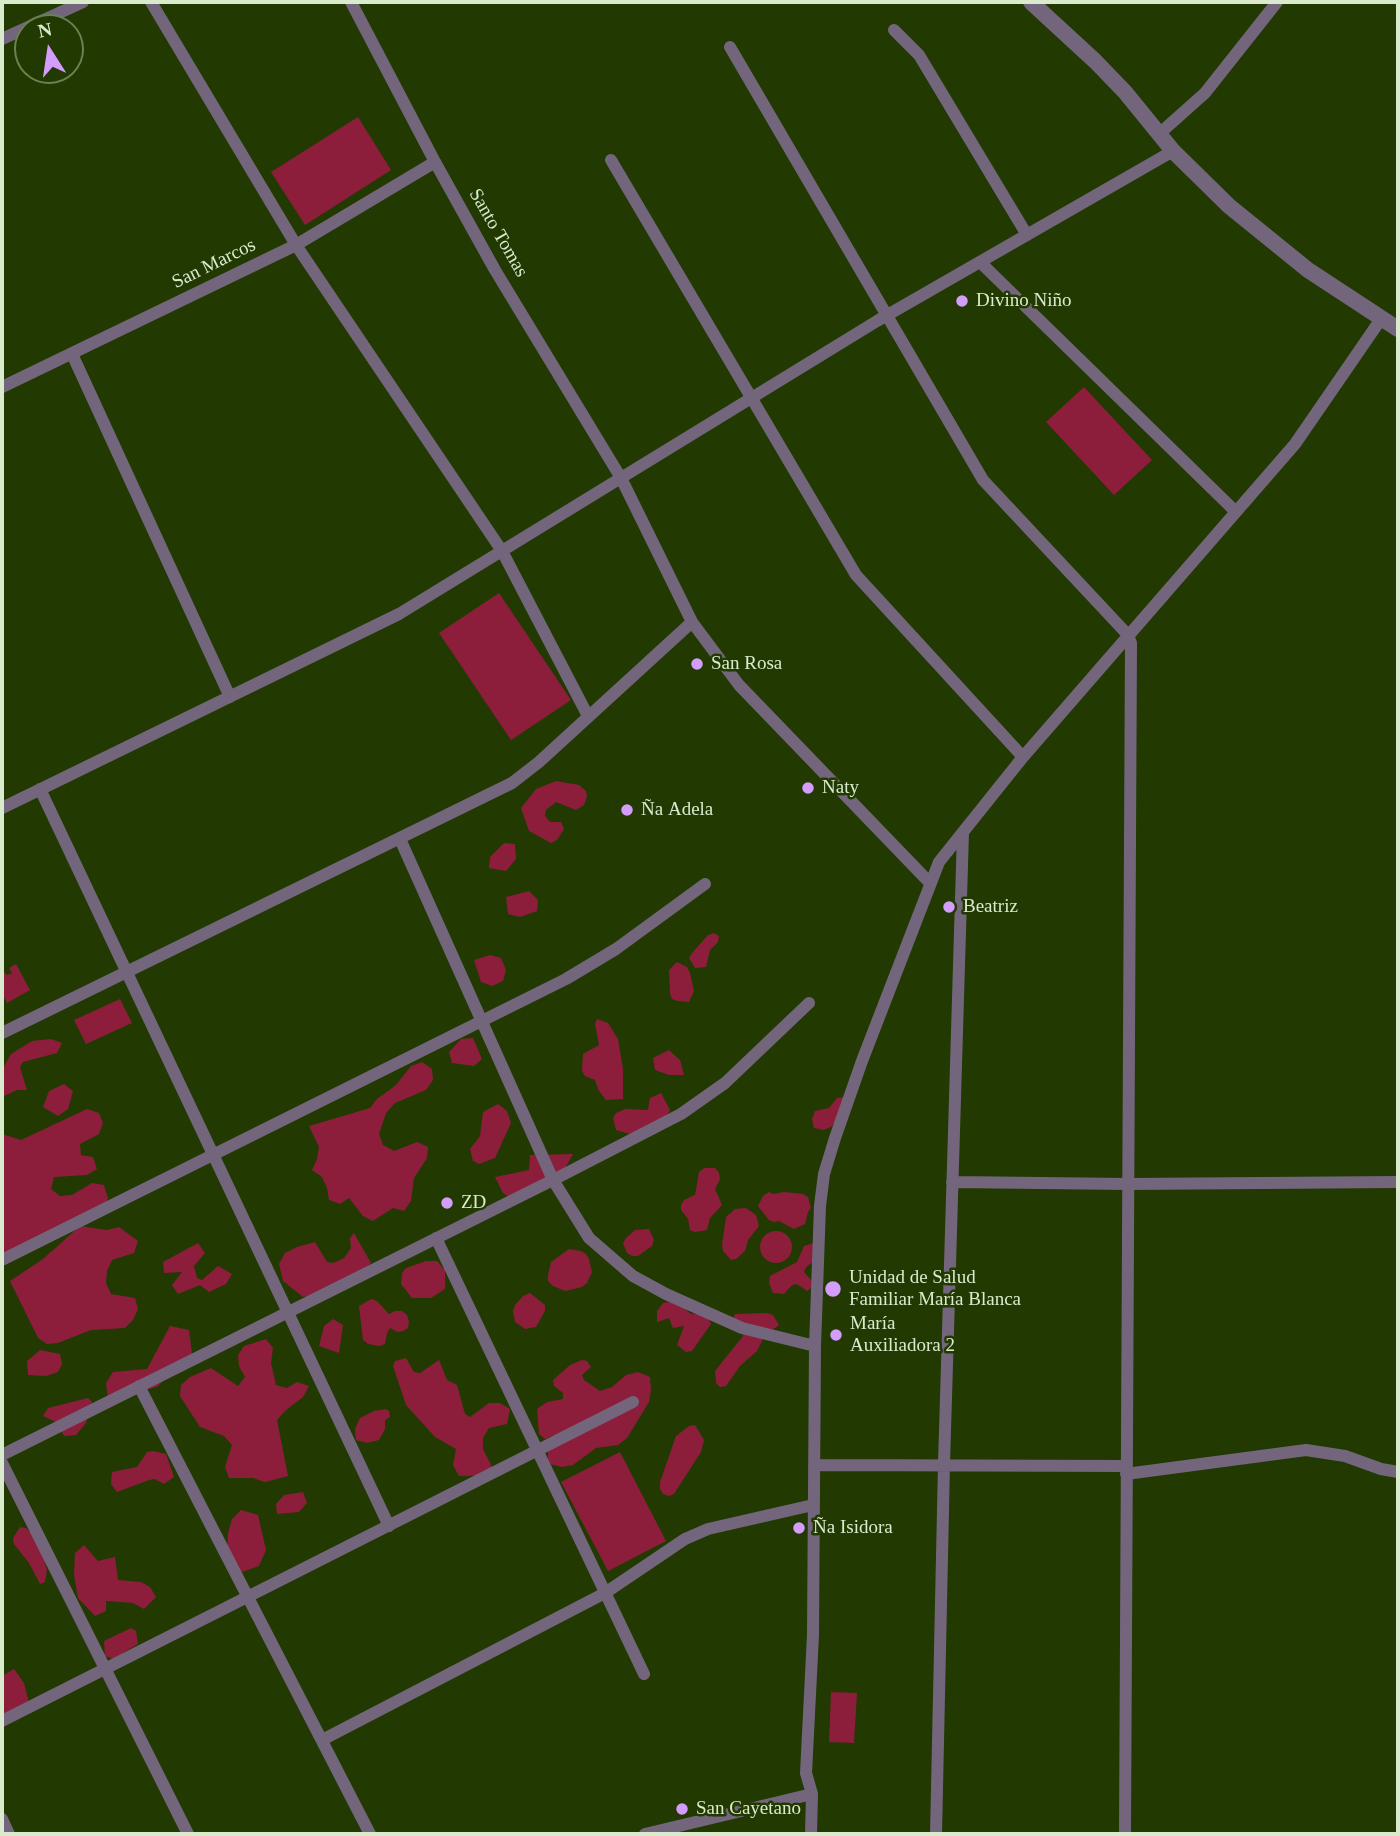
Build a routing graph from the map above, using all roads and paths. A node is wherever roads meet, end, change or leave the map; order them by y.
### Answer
1 (83, 2) edge
2 (152, 2) edge
3 (351, 2) edge
4 (1031, 2) edge
5 (1277, 2) edge
6 (894, 30) dead end
7 (2, 39) edge
8 (730, 47) dead end
9 (1159, 134) junction
10 (1173, 151) junction
11 (611, 160) dead end
12 (435, 162) junction
13 (1027, 235) junction
14 (296, 245) junction
15 (980, 262) junction
16 (887, 315) junction
17 (1381, 319) junction
18 (1398, 329) edge
19 (72, 354) junction
20 (2, 387) edge
21 (752, 397) junction
22 (621, 478) junction
23 (1236, 512) junction
24 (502, 551) junction
25 (692, 622) junction
26 (1128, 635) junction
27 (230, 697) junction
28 (588, 716) junction
29 (1023, 757) junction
30 (40, 789) junction
31 (2, 808) edge
32 (962, 832) junction
33 (400, 839) junction
34 (930, 883) junction
35 (705, 884) dead end
36 (127, 972) junction
37 (809, 1003) dead end
38 (482, 1022) junction
39 (2, 1034) edge
40 (213, 1155) junction
41 (553, 1180) junction
42 (952, 1182) junction
43 (1398, 1182) edge
44 (1128, 1184) junction
45 (436, 1238) junction
46 (2, 1260) edge
47 (287, 1312) junction
48 (815, 1346) junction
49 (139, 1386) junction
50 (634, 1402) dead end
51 (536, 1451) junction
52 (2, 1455) edge
53 (2, 1463) edge
54 (944, 1464) junction
55 (814, 1465) junction
56 (1126, 1470) junction
57 (1398, 1472) edge
58 (814, 1505) junction
59 (388, 1526) junction
60 (605, 1593) junction
61 (248, 1597) junction
62 (105, 1669) junction
63 (644, 1674) dead end
64 (2, 1721) edge
65 (322, 1740) junction
66 (812, 1794) junction
67 (2, 1819) edge
68 (9, 1834) edge
69 (188, 1834) edge
70 (370, 1834) edge
71 (645, 1834) edge
72 (811, 1834) edge
73 (936, 1834) edge
74 (1125, 1834) edge

1 - 7 street
2 - 14 street
3 - 12 street, Santo Tomas
4 - 9 street
5 - 9 street
6 - 13 street
8 - 16 street
9 - 10 street
10 - 13 street
10 - 17 street
11 - 21 street
12 - 14 street, San Marcos
12 - 22 street, Santo Tomas
13 - 15 street
14 - 19 street, San Marcos
14 - 24 street
15 - 16 street
15 - 23 street
16 - 21 street
16 - 26 street
17 - 18 street
17 - 23 street
19 - 20 street, San Marcos
19 - 27 street
21 - 22 street
21 - 29 street
22 - 24 street
22 - 25 street, Santo Tomas
23 - 26 street
24 - 27 street
24 - 28 street
25 - 28 street
25 - 34 street, Santo Tomas
26 - 29 street
26 - 44 street
27 - 30 street
28 - 33 street
29 - 32 street
30 - 31 street
30 - 36 street
32 - 34 street
32 - 42 street
33 - 36 street
33 - 38 street
34 - 48 street
35 - 38 street
36 - 39 street
36 - 40 street
37 - 41 street
38 - 40 street
38 - 41 street
40 - 46 street
40 - 47 street
41 - 45 street
41 - 48 street
42 - 44 street
42 - 54 street
43 - 44 street
44 - 56 street
45 - 47 street
45 - 51 street
47 - 49 street
47 - 59 street
48 - 55 street
49 - 52 street
49 - 61 street
50 - 51 street
51 - 59 street
51 - 60 street
53 - 62 street
54 - 55 street
54 - 56 street
54 - 73 street
55 - 58 street
56 - 57 street
56 - 74 street
58 - 60 street
58 - 66 street
59 - 61 street
60 - 63 street
60 - 65 street
61 - 62 street
61 - 65 street
62 - 64 street
62 - 69 street
65 - 70 street
66 - 71 street
66 - 72 street
67 - 68 street

